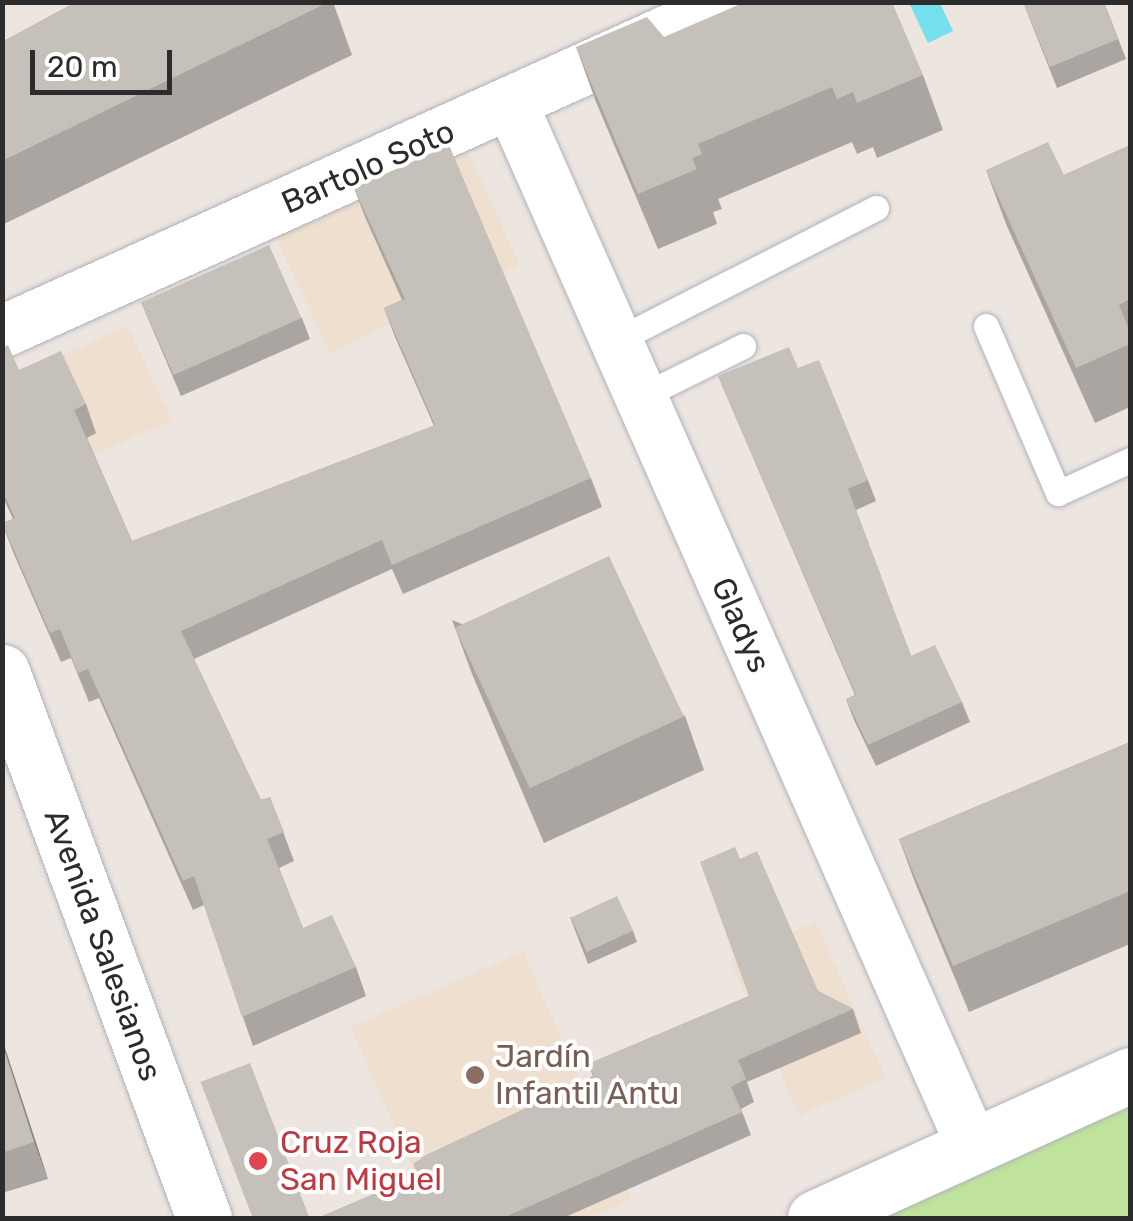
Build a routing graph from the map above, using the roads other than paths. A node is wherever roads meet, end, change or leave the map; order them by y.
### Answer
1 (733, 2) edge
2 (511, 103) junction
3 (876, 208) dead end
4 (986, 326) dead end
5 (2, 332) edge
6 (615, 341) junction
7 (743, 346) dead end
8 (640, 398) junction
9 (1130, 460) edge
10 (2, 672) edge
11 (1130, 1075) edge
12 (973, 1147) junction
13 (204, 1218) edge
14 (815, 1218) edge

1 - 2 street, Bartolo Soto
2 - 5 street, Bartolo Soto
2 - 6 street, Gladys
3 - 6 lane
4 - 9 lane
6 - 8 street, Gladys
7 - 8 lane
8 - 12 street, Gladys
10 - 13 main road, Avenida Salesianos
11 - 12 main road
12 - 14 main road

